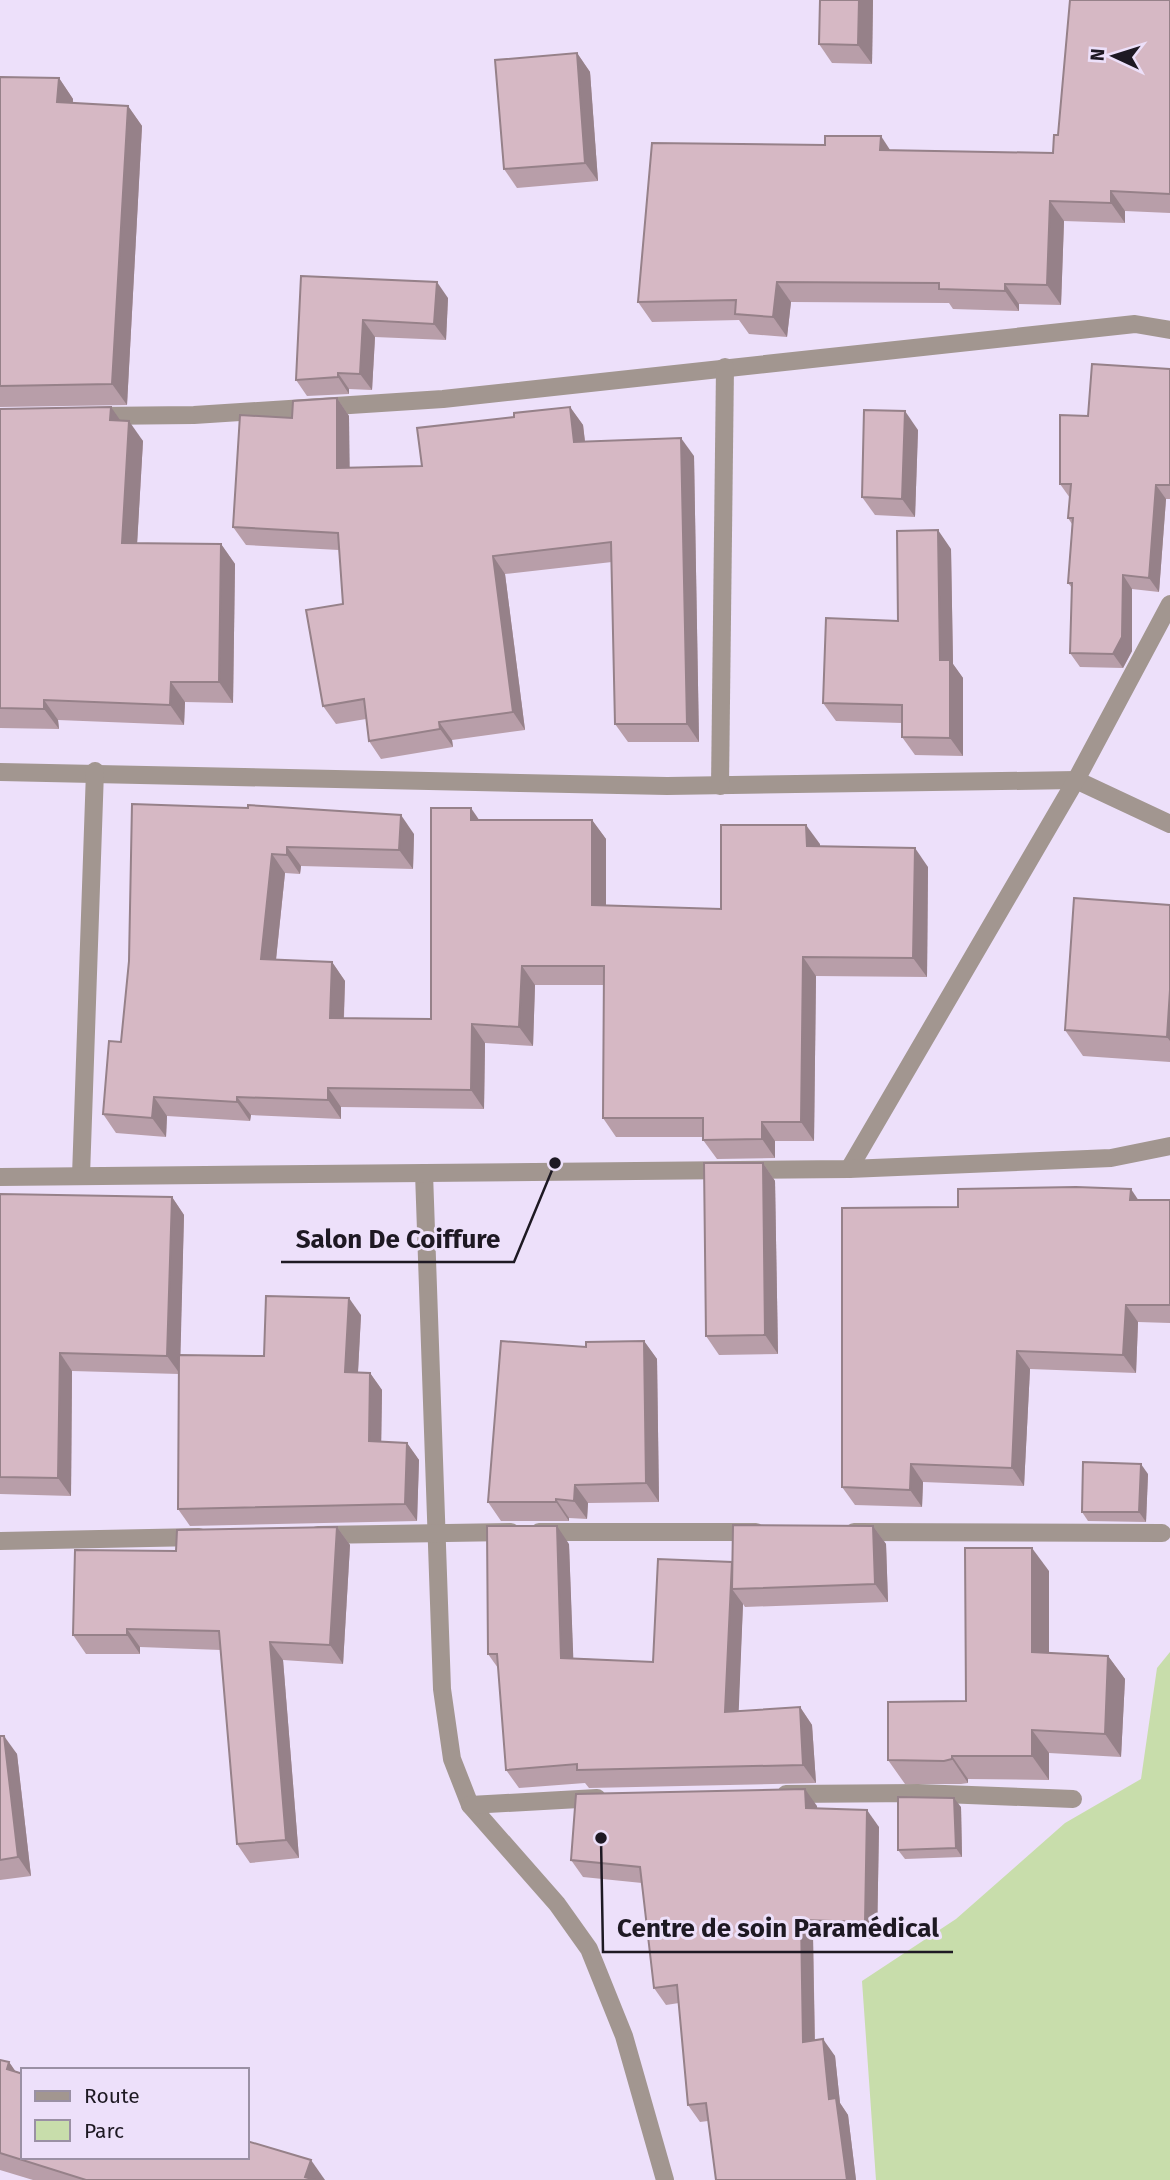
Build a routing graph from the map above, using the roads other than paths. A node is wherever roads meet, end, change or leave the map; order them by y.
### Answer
1 (1170, 330) edge
2 (725, 367) junction
3 (69, 417) edge
4 (1170, 604) edge
5 (95, 771) junction
6 (0, 772) edge
7 (1076, 780) junction
8 (720, 786) junction
9 (1170, 824) edge
10 (1170, 1146) edge
11 (849, 1169) junction
12 (424, 1173) junction
13 (81, 1176) junction
14 (0, 1177) edge
15 (438, 1532) junction
16 (772, 1532) edge
17 (841, 1532) edge
18 (1161, 1533) dead end
19 (301, 1535) edge
20 (219, 1536) edge
21 (0, 1541) edge
22 (766, 1794) edge
23 (616, 1797) edge
24 (1073, 1799) dead end
25 (470, 1805) junction
26 (665, 2180) edge

1 - 2 street
2 - 3 street
2 - 8 street
4 - 7 street
5 - 6 street
5 - 8 street
5 - 13 street
7 - 8 street
7 - 9 street
7 - 11 street
10 - 11 street
11 - 12 street
12 - 13 street
12 - 15 street
13 - 14 street
15 - 16 street
15 - 19 street
15 - 25 street
17 - 18 street
20 - 21 street
22 - 24 street
23 - 25 street
25 - 26 street

